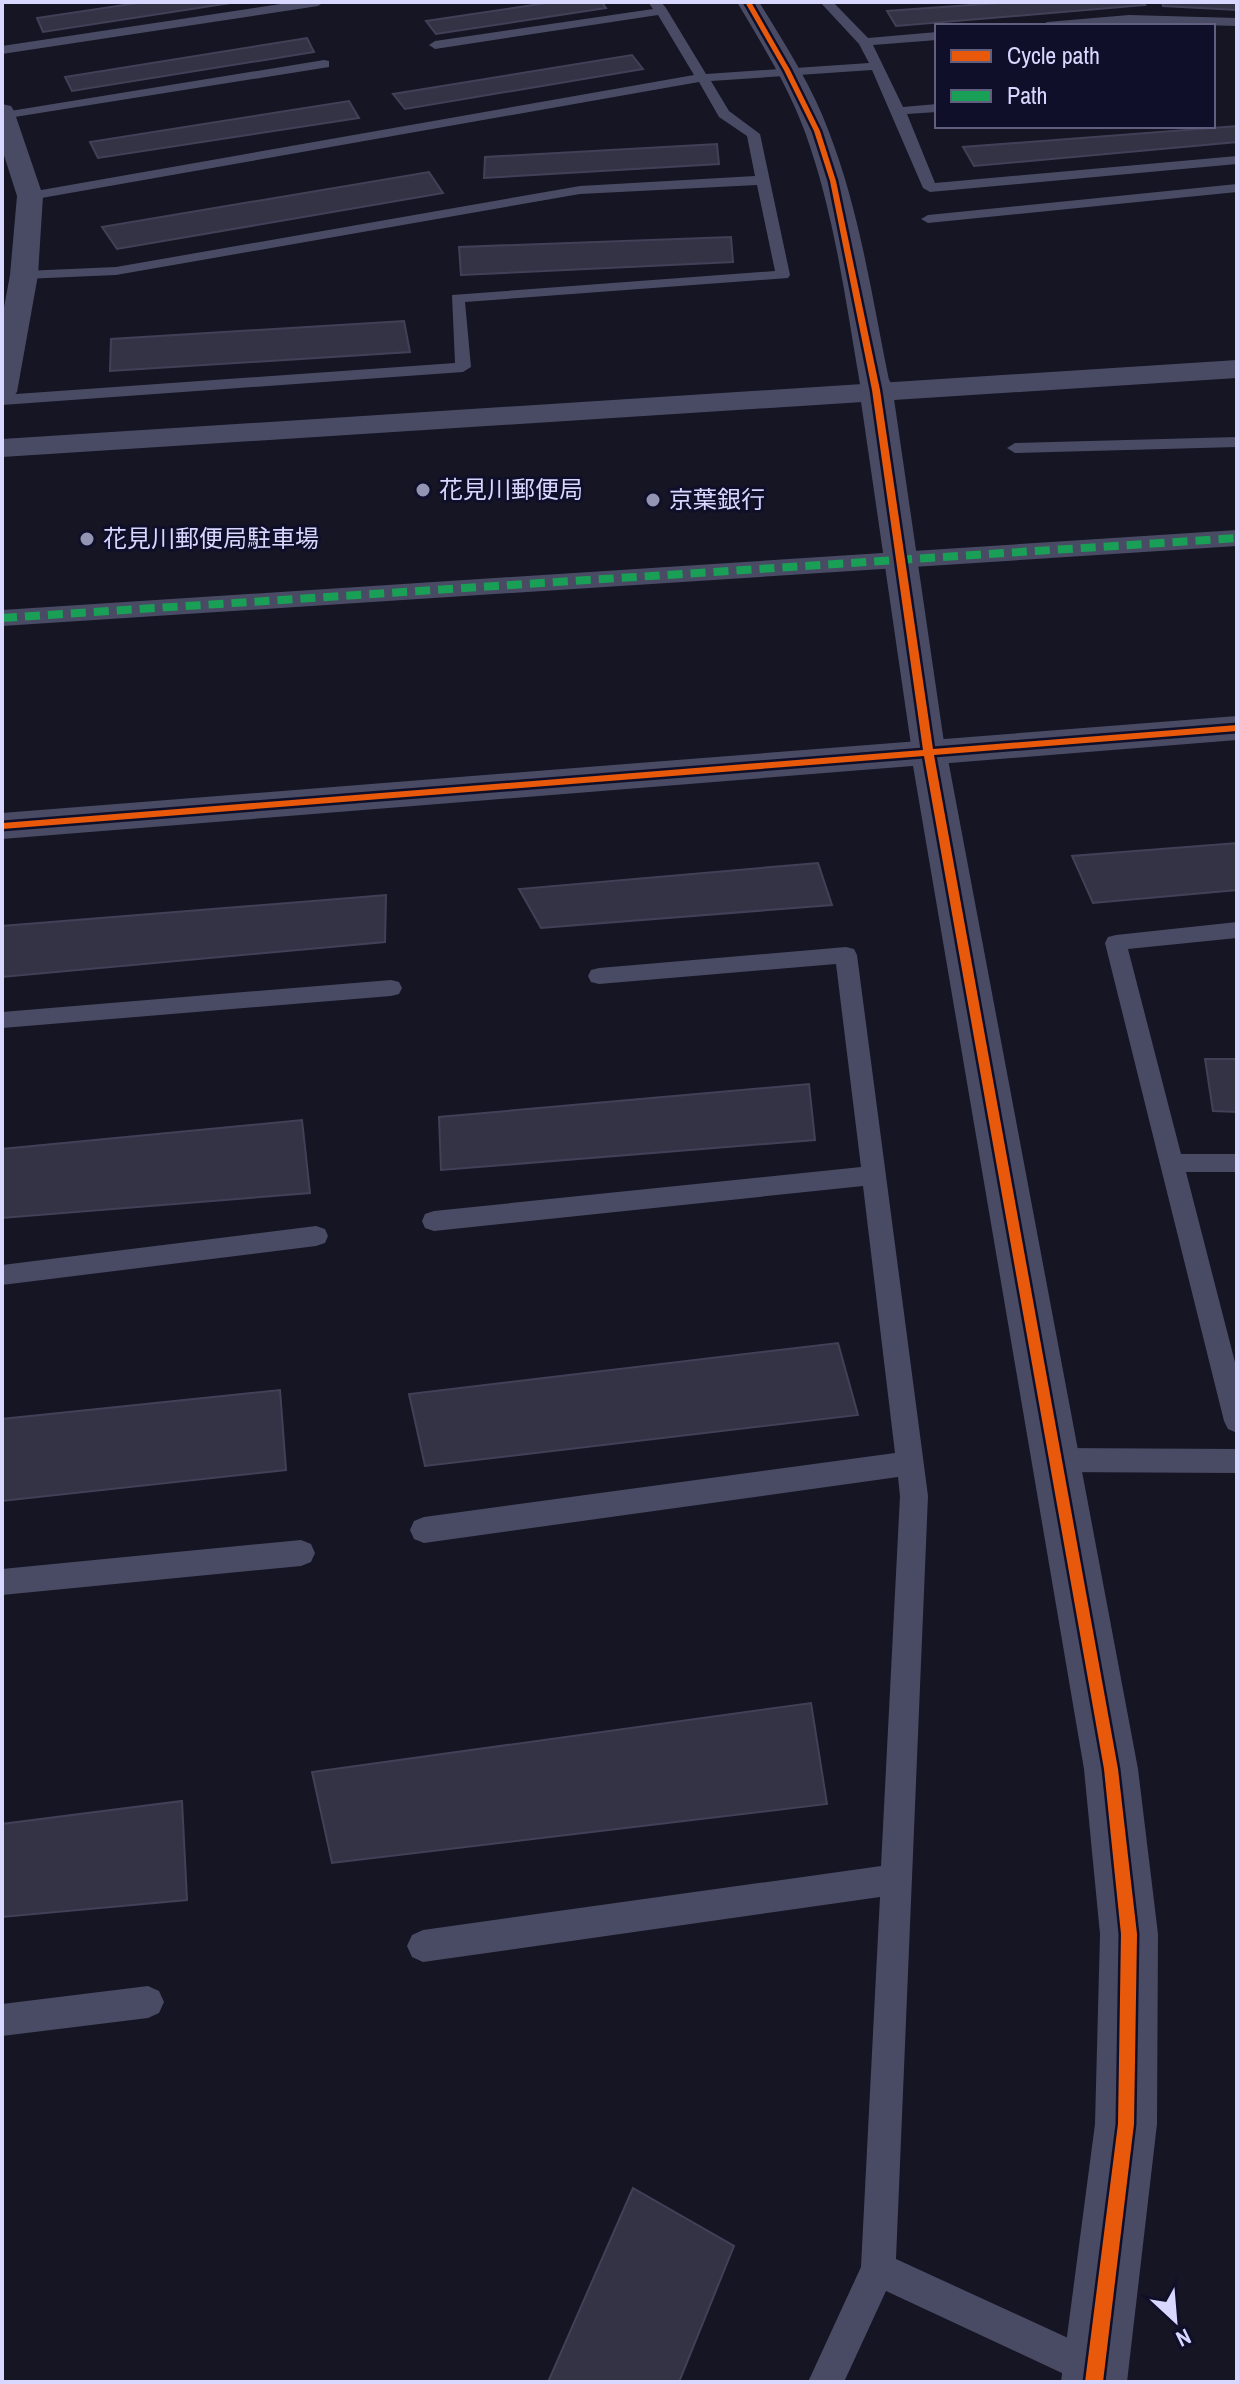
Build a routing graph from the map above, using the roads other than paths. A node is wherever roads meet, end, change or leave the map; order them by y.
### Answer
1 (318, 2) edge
2 (748, 2) edge
3 (826, 2) edge
4 (658, 6) edge
5 (1237, 22) edge
6 (1070, 24) edge
7 (935, 36) edge
8 (865, 42) junction
9 (435, 45) dead end
10 (2, 50) edge
11 (324, 64) dead end
12 (874, 66) junction
13 (787, 70) junction
14 (702, 78) junction
15 (935, 108) edge
16 (899, 111) junction
17 (3, 113) edge
18 (1237, 160) edge
19 (764, 180) junction
20 (1237, 188) edge
21 (30, 196) junction
22 (928, 219) dead end
23 (24, 275) junction
24 (1237, 369) edge
25 (876, 390) junction
26 (2, 392) edge
27 (2, 400) edge
28 (1237, 442) edge
29 (2, 448) edge
30 (1015, 448) dead end
31 (1237, 538) edge
32 (2, 618) edge
33 (1237, 728) edge
34 (929, 754) junction
35 (2, 826) edge
36 (1237, 930) edge
37 (599, 976) dead end
38 (391, 988) dead end
39 (2, 1020) edge
40 (1172, 1163) junction
41 (1237, 1163) edge
42 (874, 1175) junction
43 (434, 1221) dead end
44 (316, 1236) dead end
45 (2, 1275) edge
46 (1237, 1421) edge
47 (1055, 1460) junction
48 (1237, 1461) edge
49 (910, 1463) junction
50 (424, 1530) dead end
51 (301, 1553) dead end
52 (2, 1582) edge
53 (896, 1879) junction
54 (423, 1946) dead end
55 (148, 2002) dead end
56 (2, 2020) edge
57 (878, 2269) junction
58 (1099, 2378) edge
59 (826, 2382) edge

1 - 10 lane
2 - 13 street
3 - 8 lane
4 - 9 lane
4 - 14 lane
5 - 6 lane
7 - 8 lane
8 - 12 lane
11 - 17 lane
12 - 13 lane
12 - 16 lane
13 - 14 lane
13 - 25 street
14 - 19 lane
14 - 21 lane
15 - 16 lane
16 - 18 lane
17 - 21 street
19 - 23 lane
19 - 27 lane
20 - 22 lane
21 - 23 street
23 - 26 street
24 - 25 street
25 - 29 street
25 - 34 street, bridge
28 - 30 lane
31 - 32 street
33 - 34 street
34 - 35 street
34 - 47 street
36 - 40 lane
37 - 42 lane
38 - 39 lane
40 - 41 lane
40 - 46 lane
42 - 43 lane
42 - 49 lane
44 - 45 lane
47 - 48 lane
47 - 58 street
49 - 50 lane
49 - 53 lane
51 - 52 lane
53 - 54 lane
53 - 57 lane
55 - 56 lane
57 - 58 lane
57 - 59 lane

